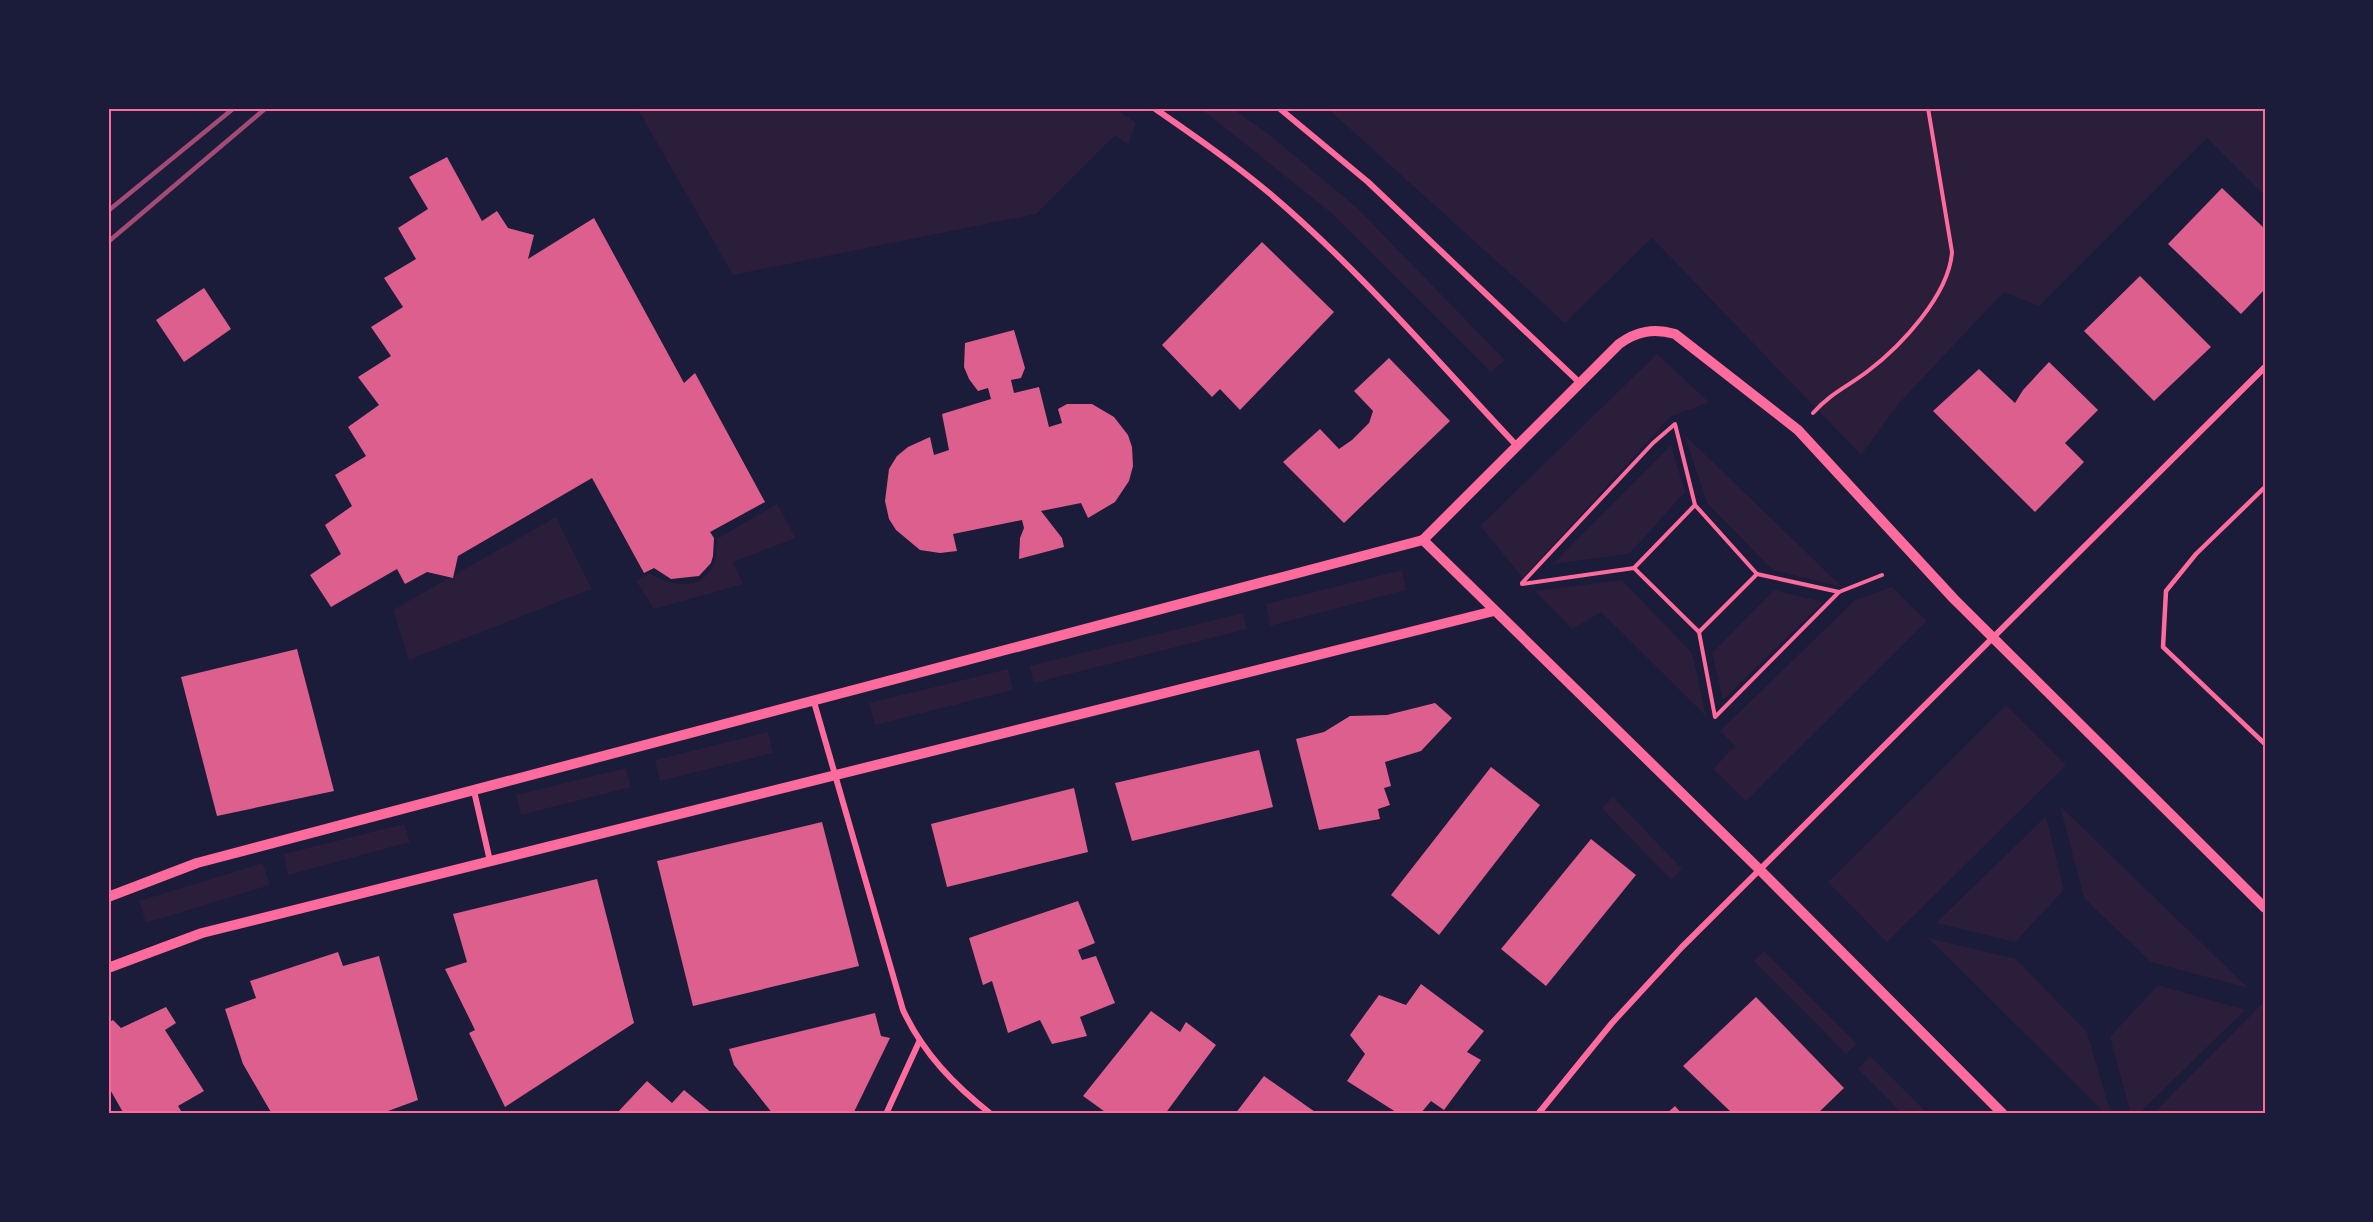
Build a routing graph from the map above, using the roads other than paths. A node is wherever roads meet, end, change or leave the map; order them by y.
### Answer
1 (1154, 108) edge
2 (1279, 108) edge
3 (2265, 367) edge
4 (1580, 383) junction
5 (1517, 446) junction
6 (2265, 487) edge
7 (1423, 540) junction
8 (1494, 611) junction
9 (1995, 638) junction
10 (814, 702) junction
11 (2265, 744) edge
12 (834, 775) junction
13 (474, 791) junction
14 (490, 861) junction
15 (1759, 869) junction
16 (108, 897) edge
17 (2265, 908) edge
18 (108, 968) edge
19 (919, 1042) junction
20 (886, 1114) edge
21 (991, 1114) edge
22 (1538, 1114) edge
23 (2002, 1114) edge

1 - 5 street
2 - 4 street
3 - 9 street
4 - 5 street
4 - 9 street
5 - 7 street
6 - 11 lane
7 - 8 street
7 - 10 street
8 - 12 street
8 - 15 street
9 - 15 street
9 - 17 street
10 - 12 street
10 - 13 street
12 - 14 street
12 - 19 street
13 - 14 street
13 - 16 street
14 - 18 street
15 - 22 street
15 - 23 street
19 - 20 street
19 - 21 street

